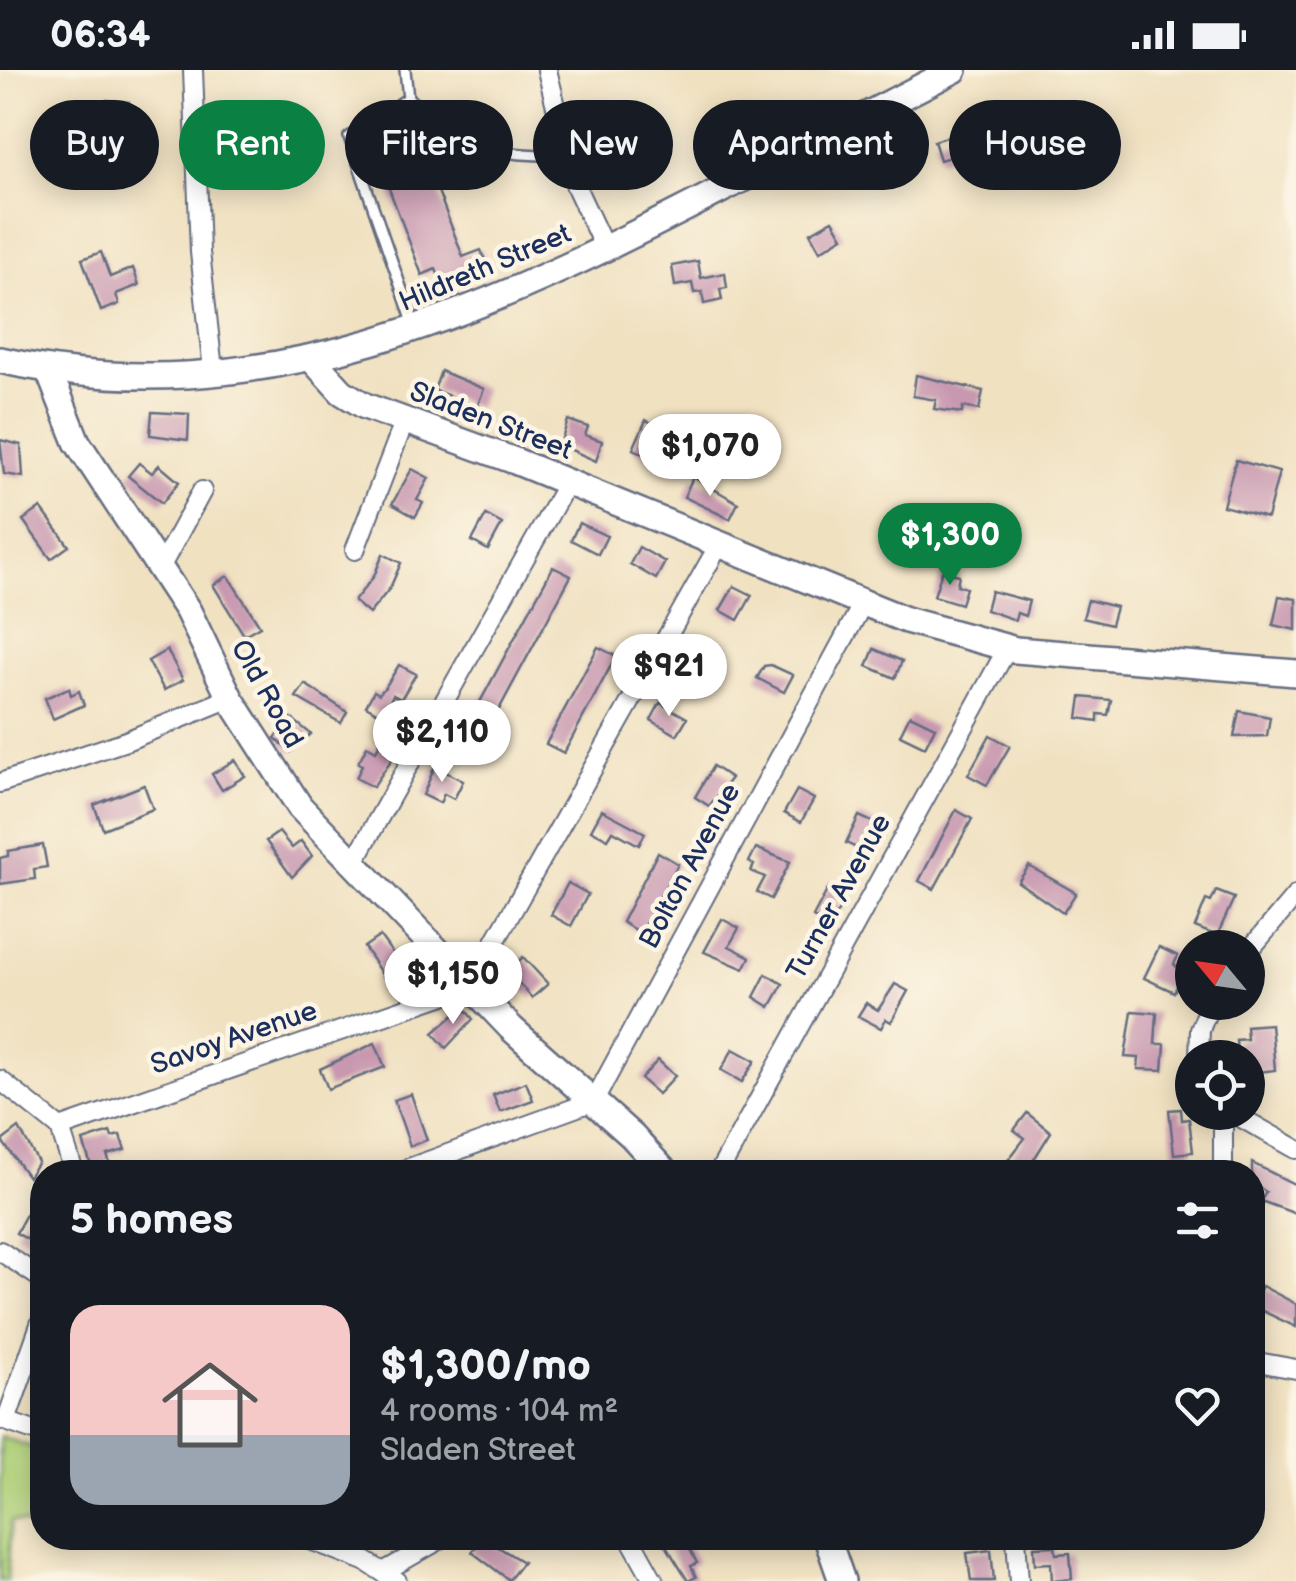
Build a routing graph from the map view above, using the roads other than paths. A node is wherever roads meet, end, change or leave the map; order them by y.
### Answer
1 (193, 70) edge
2 (406, 70) edge
3 (547, 70) edge
4 (954, 70) edge
5 (408, 98) junction
6 (554, 100) edge
7 (533, 155) edge
8 (577, 190) edge
9 (605, 249) junction
10 (416, 330) junction
11 (312, 359) junction
12 (0, 360) edge
13 (48, 369) junction
14 (214, 370) junction
15 (405, 420) junction
16 (567, 482) junction
17 (202, 492) dead end
18 (719, 546) junction
19 (355, 550) dead end
20 (160, 568) junction
21 (862, 605) junction
22 (1007, 649) junction
23 (1296, 674) edge
24 (230, 698) junction
25 (0, 782) edge
26 (353, 864) junction
27 (1296, 895) edge
28 (1265, 932) edge
29 (470, 986) junction
30 (0, 1080) edge
31 (594, 1101) junction
32 (60, 1128) junction
33 (1223, 1130) edge
34 (1263, 1130) edge
35 (1296, 1149) edge
36 (70, 1160) edge
37 (431, 1160) edge
38 (653, 1160) edge
39 (726, 1160) edge
40 (1223, 1160) edge
41 (0, 1251) edge
42 (30, 1271) edge
43 (30, 1351) edge
44 (1265, 1363) edge
45 (1296, 1369) edge
46 (3, 1420) edge
47 (30, 1430) edge
48 (333, 1550) edge
49 (427, 1550) edge
50 (637, 1550) edge
51 (831, 1550) edge
52 (1017, 1550) edge
53 (390, 1576) edge
54 (654, 1581) edge
55 (842, 1581) edge
56 (1019, 1581) edge

1 - 14 street
2 - 5 lane
3 - 6 street
4 - 9 street, Hildreth Street
5 - 7 lane
5 - 10 lane
8 - 9 street
9 - 10 street, Hildreth Street
10 - 11 street, Hildreth Street
11 - 14 street, Hildreth Street
11 - 15 street, Sladen Street
12 - 13 street, Hildreth Street
13 - 14 street, Hildreth Street
13 - 20 street, Old Road
15 - 16 street, Sladen Street
15 - 19 street
16 - 18 street, Sladen Street
16 - 26 street
17 - 20 street
18 - 21 street, Sladen Street
18 - 29 street
20 - 24 street, Old Road
21 - 22 street, Sladen Street
21 - 31 street, Bolton Avenue
22 - 23 street, Sladen Street
22 - 39 street, Turner Avenue
24 - 25 street
24 - 26 street, Old Road
26 - 29 street, Old Road
27 - 28 street
29 - 31 street, Old Road
29 - 32 street, Savoy Avenue
30 - 32 street
31 - 37 street
31 - 38 street, Old Road
32 - 36 street
33 - 40 street
34 - 35 street
41 - 42 street
43 - 46 street
44 - 45 street
46 - 47 street
48 - 53 street
49 - 53 street
50 - 54 street
51 - 55 street
52 - 56 street

